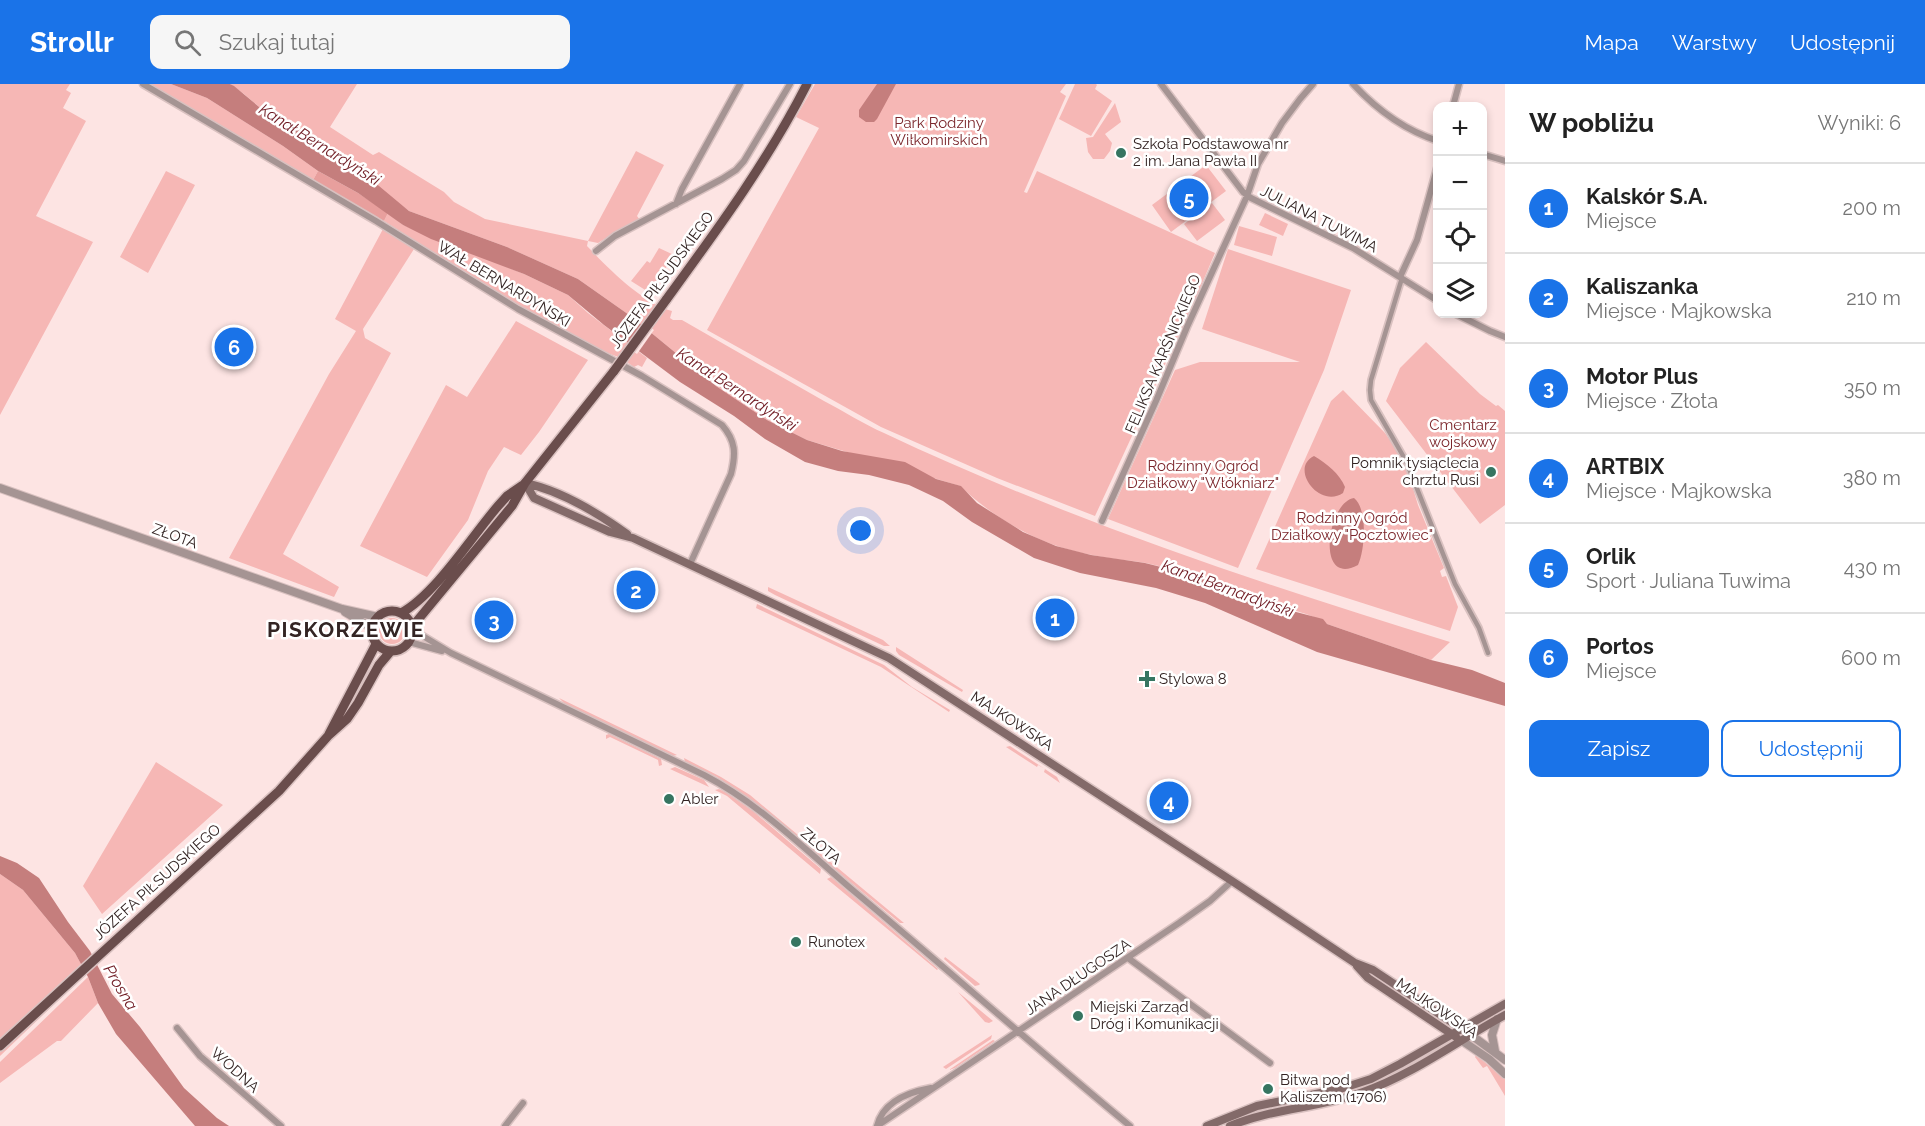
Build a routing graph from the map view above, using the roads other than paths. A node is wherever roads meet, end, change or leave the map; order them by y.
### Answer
1 (143, 84) edge
2 (740, 84) edge
3 (790, 84) edge
4 (807, 84) edge
5 (1161, 84) edge
6 (1313, 84) edge
7 (1353, 84) edge
8 (1459, 84) edge
9 (1454, 102) edge
10 (1433, 140) edge
11 (1487, 156) edge
12 (1505, 161) edge
13 (1433, 180) edge
14 (1247, 196) junction
15 (676, 204) junction
16 (596, 250) dead end
17 (1401, 278) junction
18 (1433, 298) edge
19 (1464, 318) edge
20 (1505, 337) edge
21 (525, 483) junction
22 (0, 488) edge
23 (1102, 521) dead end
24 (633, 538) junction
25 (690, 564) junction
26 (342, 609) junction
27 (401, 613) junction
28 (378, 616) junction
29 (372, 628) junction
30 (412, 629) junction
31 (409, 642) junction
32 (376, 644) junction
33 (390, 652) junction
34 (451, 653) junction
35 (1488, 653) dead end
36 (328, 736) junction
37 (1232, 881) junction
38 (1128, 958) junction
39 (1355, 963) junction
40 (1505, 1004) edge
41 (1501, 1017) edge
42 (177, 1028) dead end
43 (1461, 1028) junction
44 (1018, 1032) junction
45 (1452, 1034) junction
46 (1471, 1035) junction
47 (1461, 1040) junction
48 (0, 1046) edge
49 (1495, 1051) junction
50 (1505, 1060) edge
51 (1270, 1063) dead end
52 (1505, 1074) edge
53 (523, 1103) dead end
54 (281, 1126) edge
55 (505, 1126) edge
56 (877, 1126) edge
57 (1130, 1126) edge
58 (1207, 1126) edge
59 (1230, 1126) edge

1 - 25 street, WAŁ BERNARDYŃSKI
2 - 15 street
3 - 15 street
4 - 21 main road, JÓZEFA PIŁSUDSKIEGO, bridge
5 - 14 street, JULIANA TUWIMA
6 - 14 street, FELIKSA KARŚNICKIEGO
7 - 10 street
8 - 9 street
11 - 12 street
13 - 17 street
14 - 17 street, JULIANA TUWIMA
14 - 23 street, FELIKSA KARŚNICKIEGO
15 - 16 street
17 - 18 street, JULIANA TUWIMA
17 - 35 street
19 - 20 street
21 - 24 main road, MAJKOWSKA
21 - 24 main road, MAJKOWSKA
21 - 27 main road, JÓZEFA PIŁSUDSKIEGO
21 - 30 main road, JÓZEFA PIŁSUDSKIEGO
22 - 26 street, ZŁOTA
24 - 25 main road, MAJKOWSKA
25 - 37 main road, MAJKOWSKA
26 - 28 street, ZŁOTA
26 - 29 street, ZŁOTA
27 - 28 main road
27 - 30 main road
28 - 29 main road
29 - 32 main road
30 - 31 main road
30 - 34 street, ZŁOTA
31 - 33 main road
31 - 34 street, ZŁOTA
32 - 33 main road
32 - 36 main road, JÓZEFA PIŁSUDSKIEGO
33 - 36 main road, JÓZEFA PIŁSUDSKIEGO
34 - 44 street, ZŁOTA
36 - 48 main road, JÓZEFA PIŁSUDSKIEGO
37 - 38 street, JANA DŁUGOSZA
37 - 39 main road, MAJKOWSKA
38 - 44 street, JANA DŁUGOSZA
38 - 51 street
39 - 43 main road, MAJKOWSKA
39 - 45 main road, MAJKOWSKA
40 - 43 main road
41 - 46 main road
41 - 49 street
42 - 54 street, WODNA
43 - 45 main road
43 - 46 main road, MAJKOWSKA
44 - 56 street, JANA DŁUGOSZA
44 - 57 street, ZŁOTA
45 - 47 main road, MAJKOWSKA
45 - 58 main road
46 - 47 main road
46 - 49 street, MAJKOWSKA
47 - 52 street, MAJKOWSKA
47 - 59 main road
49 - 50 street, MAJKOWSKA
53 - 55 street

